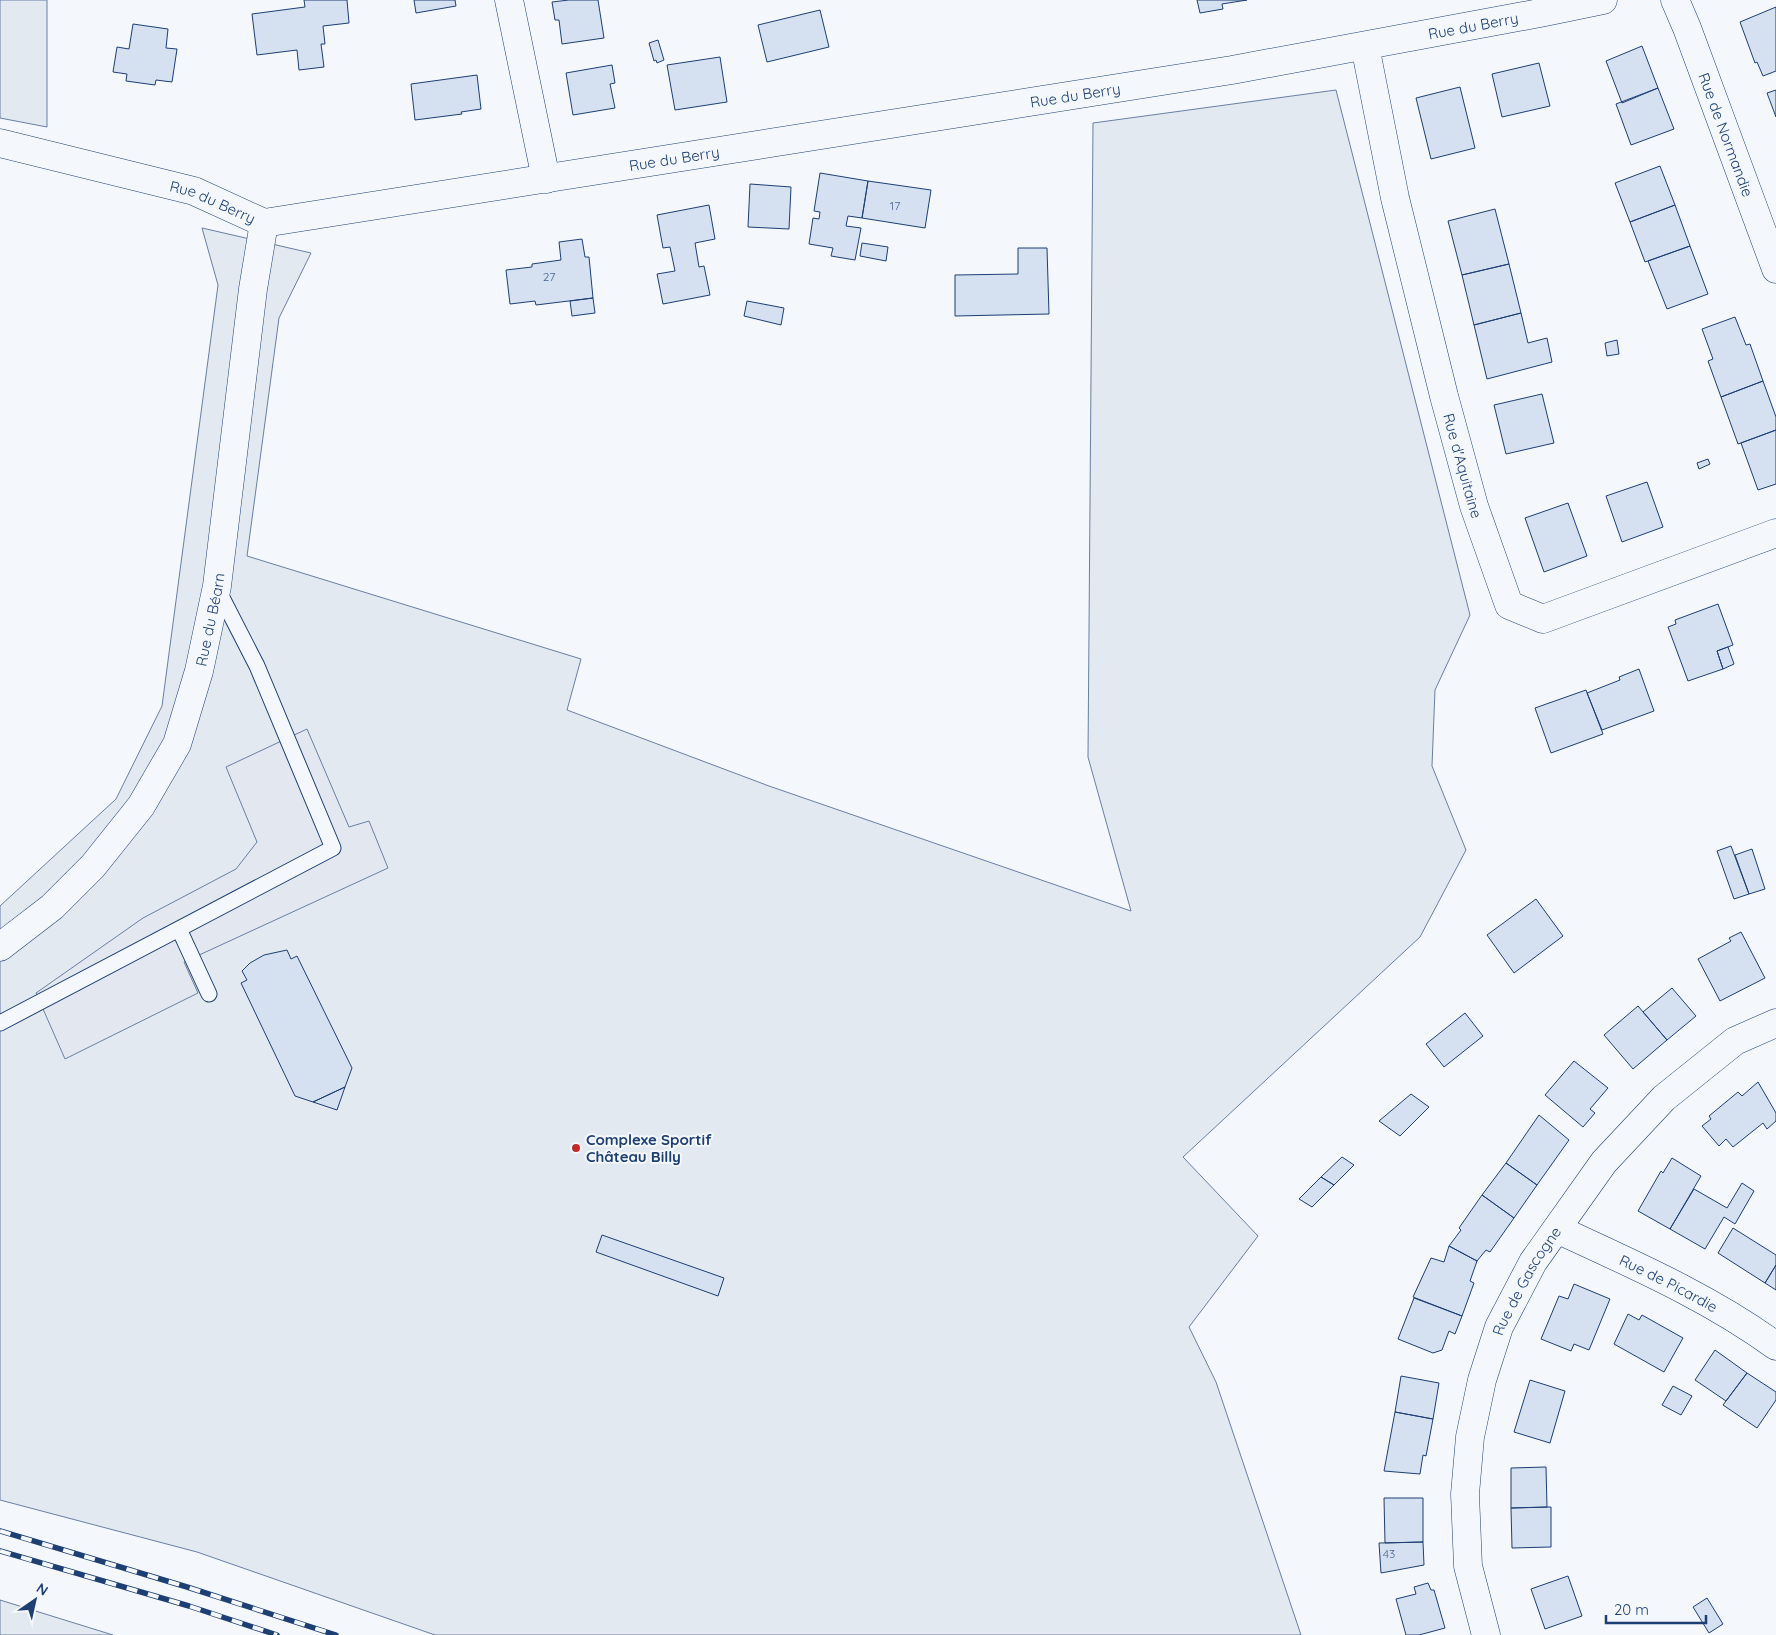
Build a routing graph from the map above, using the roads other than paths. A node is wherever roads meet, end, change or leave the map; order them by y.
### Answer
1 (509, 0) edge
2 (1602, 0) edge
3 (1675, 0) edge
4 (1364, 46) junction
5 (0, 143) edge
6 (546, 179) junction
7 (264, 223) junction
8 (1776, 269) edge
9 (1776, 533) edge
10 (217, 586) junction
11 (178, 929) junction
12 (0, 947) edge
13 (209, 994) dead end
14 (1776, 1022) edge
15 (0, 1023) edge
16 (1557, 1229) junction
17 (1776, 1346) edge
18 (1486, 1635) edge

1 - 6 street
2 - 4 street, Rue du Berry
3 - 8 street, Rue de Normandie
4 - 6 street, Rue du Berry
4 - 9 street, Rue d'Aquitaine
5 - 7 street, Rue du Berry
6 - 7 street, Rue du Berry
7 - 10 street, Rue du Béarn
10 - 11 lane
10 - 12 street, Rue du Béarn
11 - 13 lane
11 - 15 lane
14 - 16 street, Rue de Gascogne
16 - 17 street, Rue de Picardie
16 - 18 street, Rue de Gascogne

